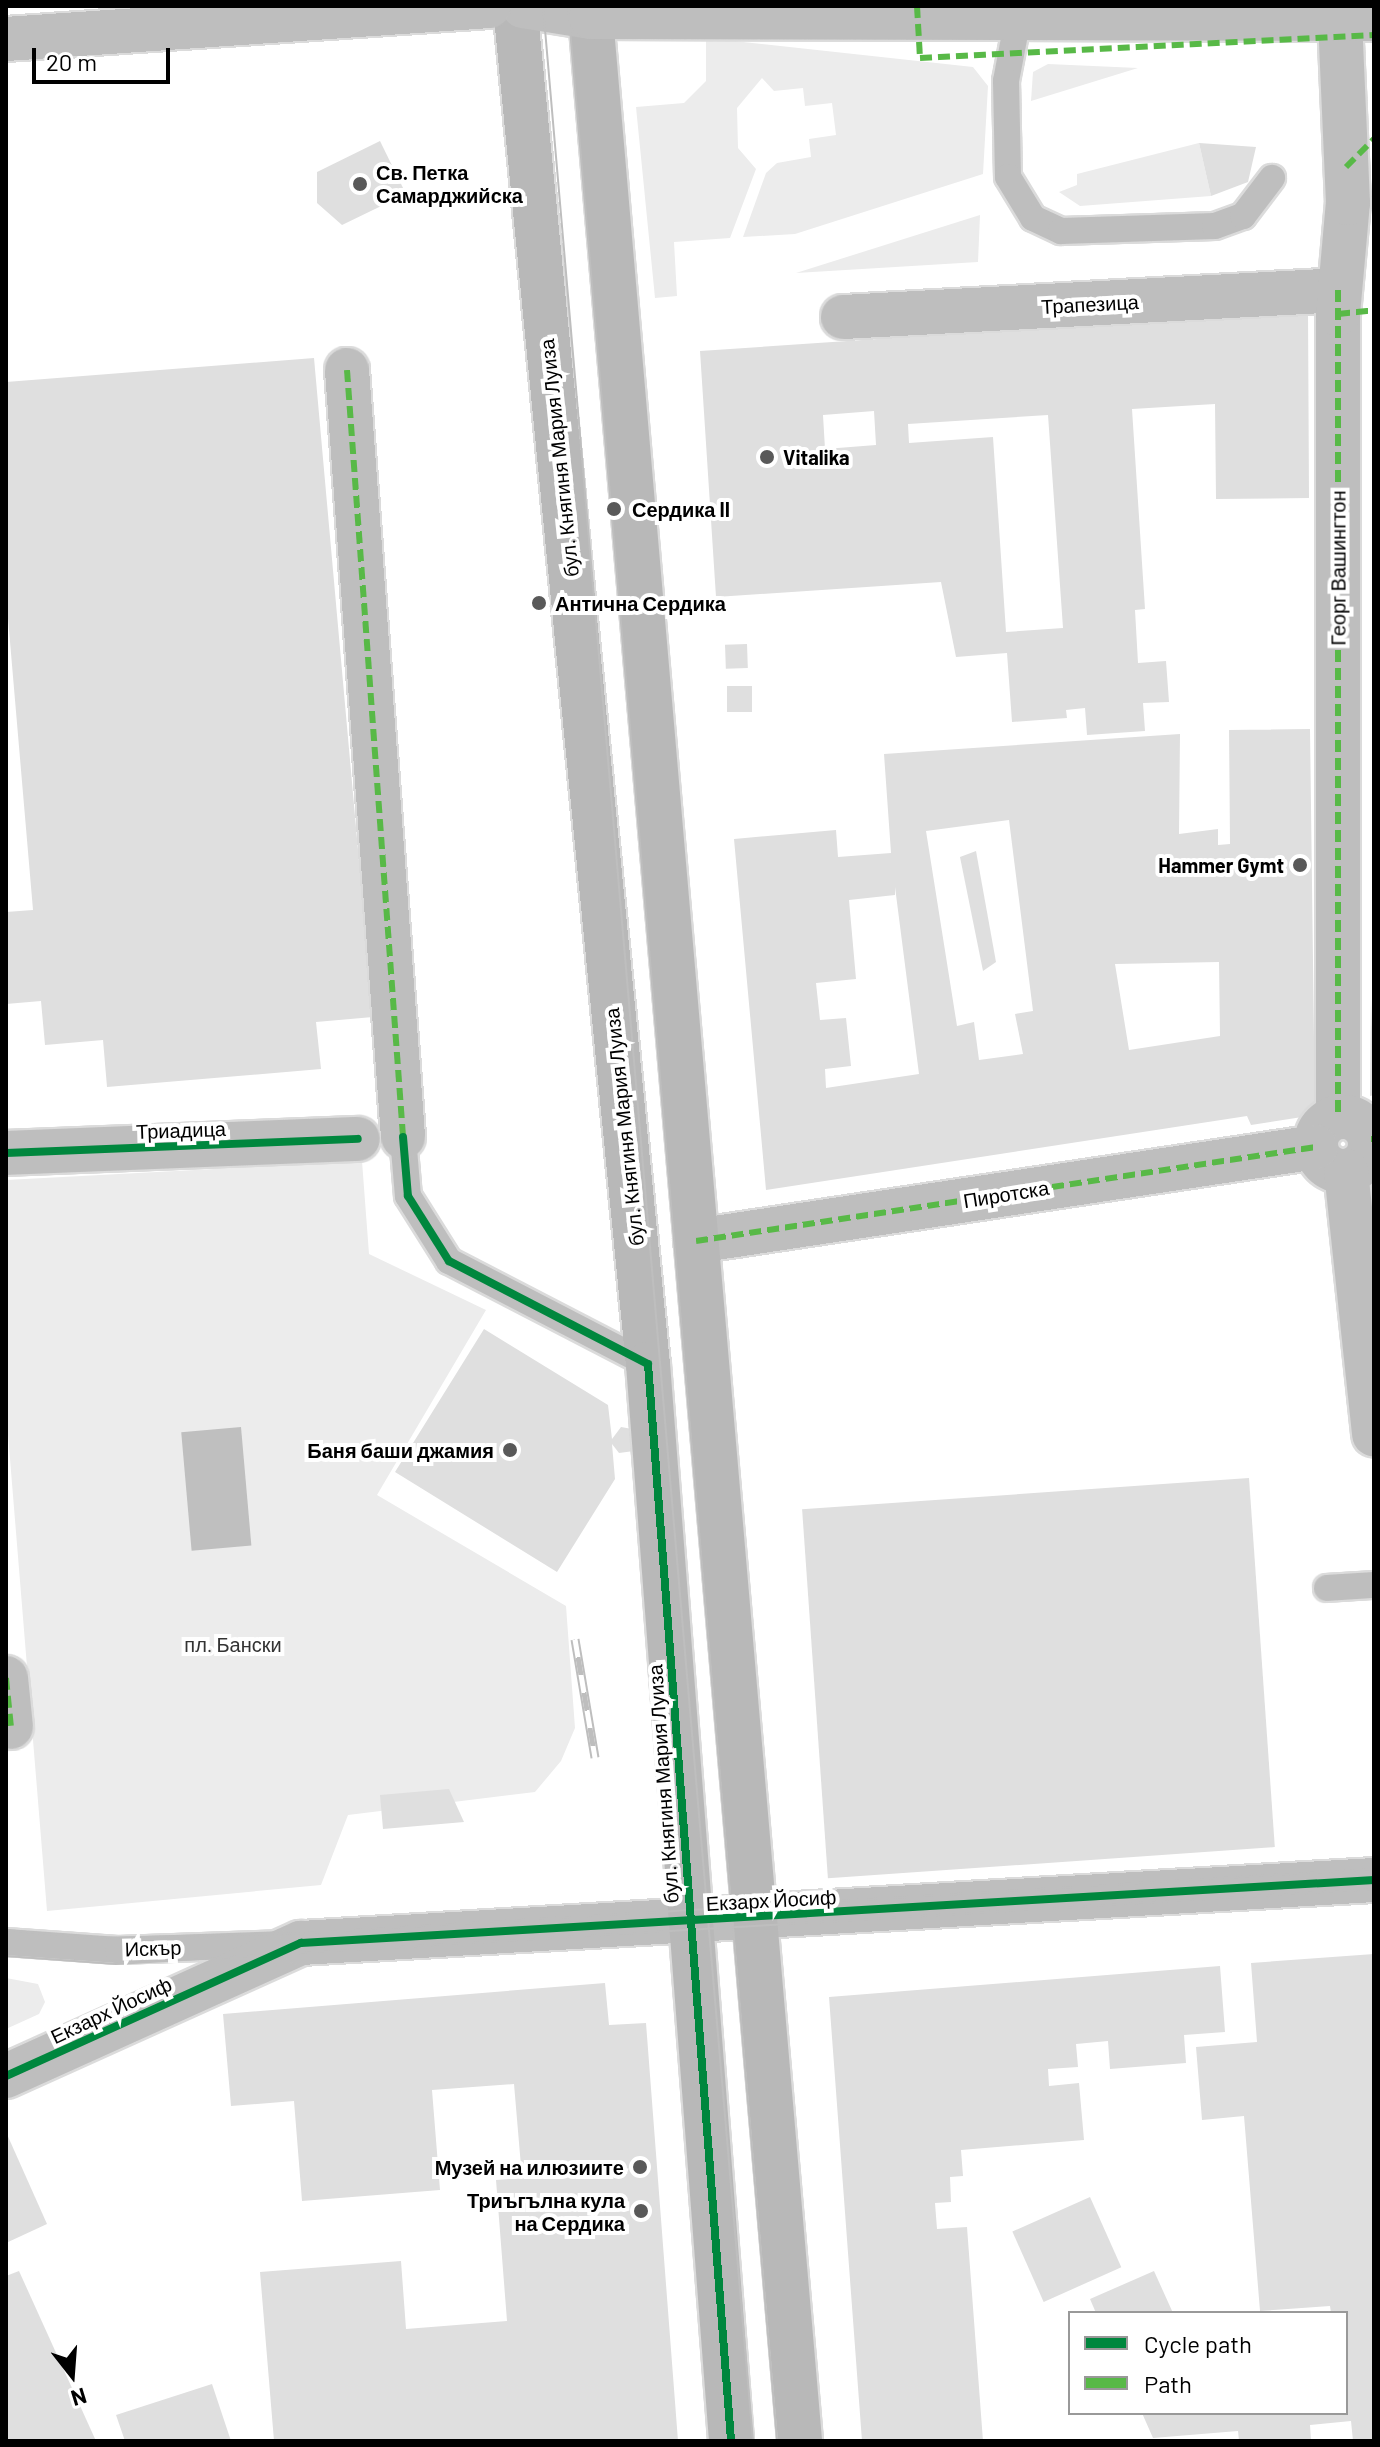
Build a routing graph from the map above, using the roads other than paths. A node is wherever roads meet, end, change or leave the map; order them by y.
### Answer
1 (489, 6) edge
2 (515, 6) edge
3 (523, 6) edge
4 (591, 11) edge
5 (1018, 18) junction
6 (1357, 20) edge
7 (6, 39) edge
8 (1272, 178) dead end
9 (1338, 290) junction
10 (843, 317) dead end
11 (347, 370) dead end
12 (403, 1137) joint
13 (358, 1139) dead end
14 (1349, 1142) edge
15 (6, 1153) edge
16 (696, 1241) junction
17 (648, 1364) junction
18 (1374, 1435) edge
19 (1374, 1585) edge
20 (1327, 1588) dead end
21 (6, 1678) edge
22 (11, 1727) dead end
23 (1374, 1880) edge
24 (754, 1918) junction
25 (689, 1920) junction
26 (6, 1942) edge
27 (301, 1943) junction
28 (6, 2076) edge
29 (731, 2441) edge
30 (800, 2441) edge

1 - 7 street
2 - 17 main road, бул. Княгиня Мария Луиза
3 - 4 street
4 - 5 street
4 - 16 main road
5 - 6 street
5 - 8 lane
6 - 9 street, Георг Вашингтон
9 - 10 street, Трапезица
9 - 14 street, Георг Вашингтон
11 - 12 street
12 - 17 lane
13 - 15 street, Триадица
14 - 16 street, Пиротска
14 - 18 street, Георг Вашингтон
16 - 24 main road
17 - 25 main road, бул. Княгиня Мария Луиза
19 - 20 lane
21 - 22 street
23 - 24 street, Екзарх Йосиф
24 - 25 street, Екзарх Йосиф
24 - 30 main road
25 - 27 street, Екзарх Йосиф
25 - 29 main road, бул. Княгиня Мария Луиза
26 - 27 lane, Искър
27 - 28 street, Екзарх Йосиф

